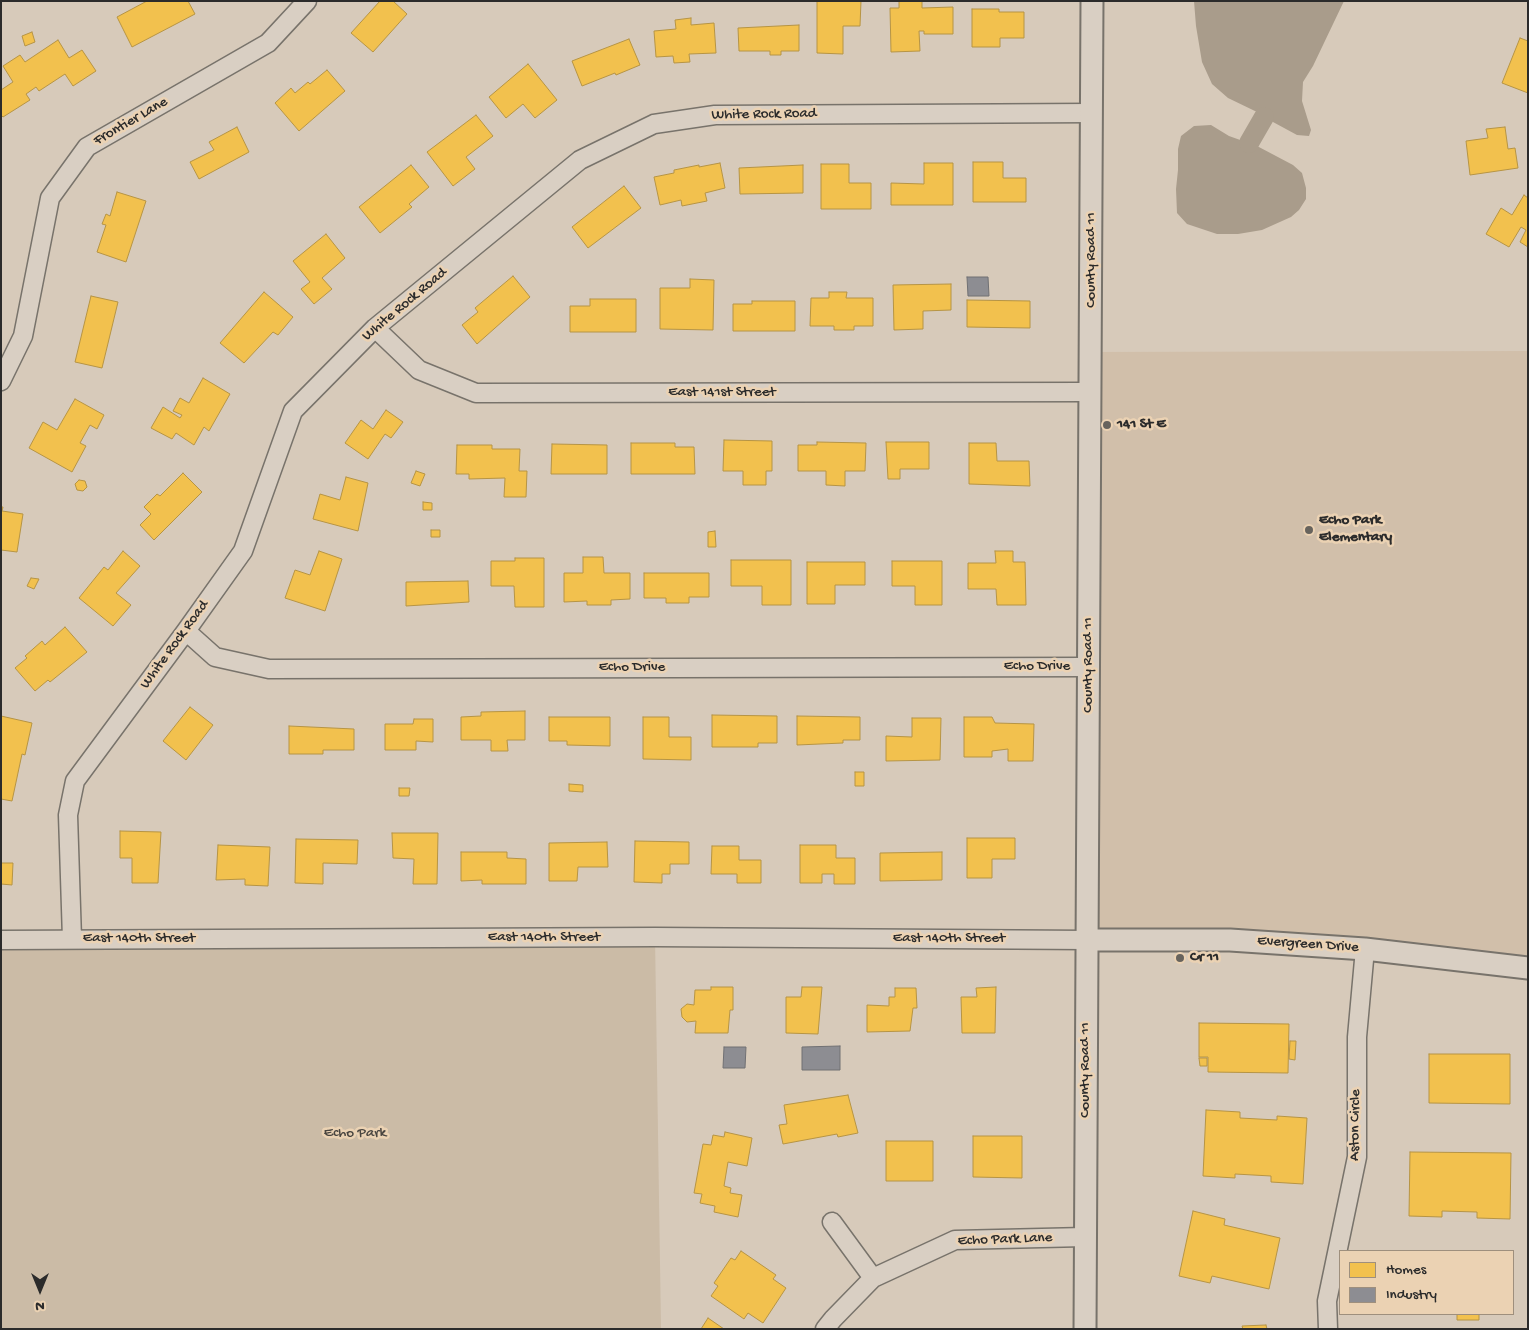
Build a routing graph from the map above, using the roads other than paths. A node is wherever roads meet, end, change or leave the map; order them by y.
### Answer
1 (307, 1) edge
2 (1092, 1) edge
3 (1092, 113) junction
4 (375, 328) junction
5 (1, 381) edge
6 (1090, 392) junction
7 (186, 631) junction
8 (1089, 667) junction
9 (72, 939) junction
10 (1, 940) edge
11 (1087, 940) junction
12 (1365, 949) junction
13 (1528, 968) edge
14 (832, 1222) dead end
15 (1086, 1237) junction
16 (873, 1278) junction
17 (825, 1329) edge
18 (1085, 1329) edge
19 (1328, 1329) edge

1 - 5 street, Frontier Lane
2 - 3 street, County Road 11
3 - 4 street, White Rock Road
3 - 6 street, County Road 11
4 - 6 street, East 141st Street
4 - 7 street, White Rock Road
6 - 8 street, County Road 11
7 - 8 street, Echo Drive
7 - 9 street, White Rock Road
8 - 11 street, County Road 11
9 - 10 street, East 140th Street
9 - 11 street, East 140th Street
11 - 12 street, Evergreen Drive
11 - 15 street, County Road 11
12 - 13 street, Evergreen Drive
12 - 19 street, Aston Circle
14 - 16 street
15 - 16 street, Echo Park Lane
15 - 18 street, County Road 11
16 - 17 street, Echo Park Lane

